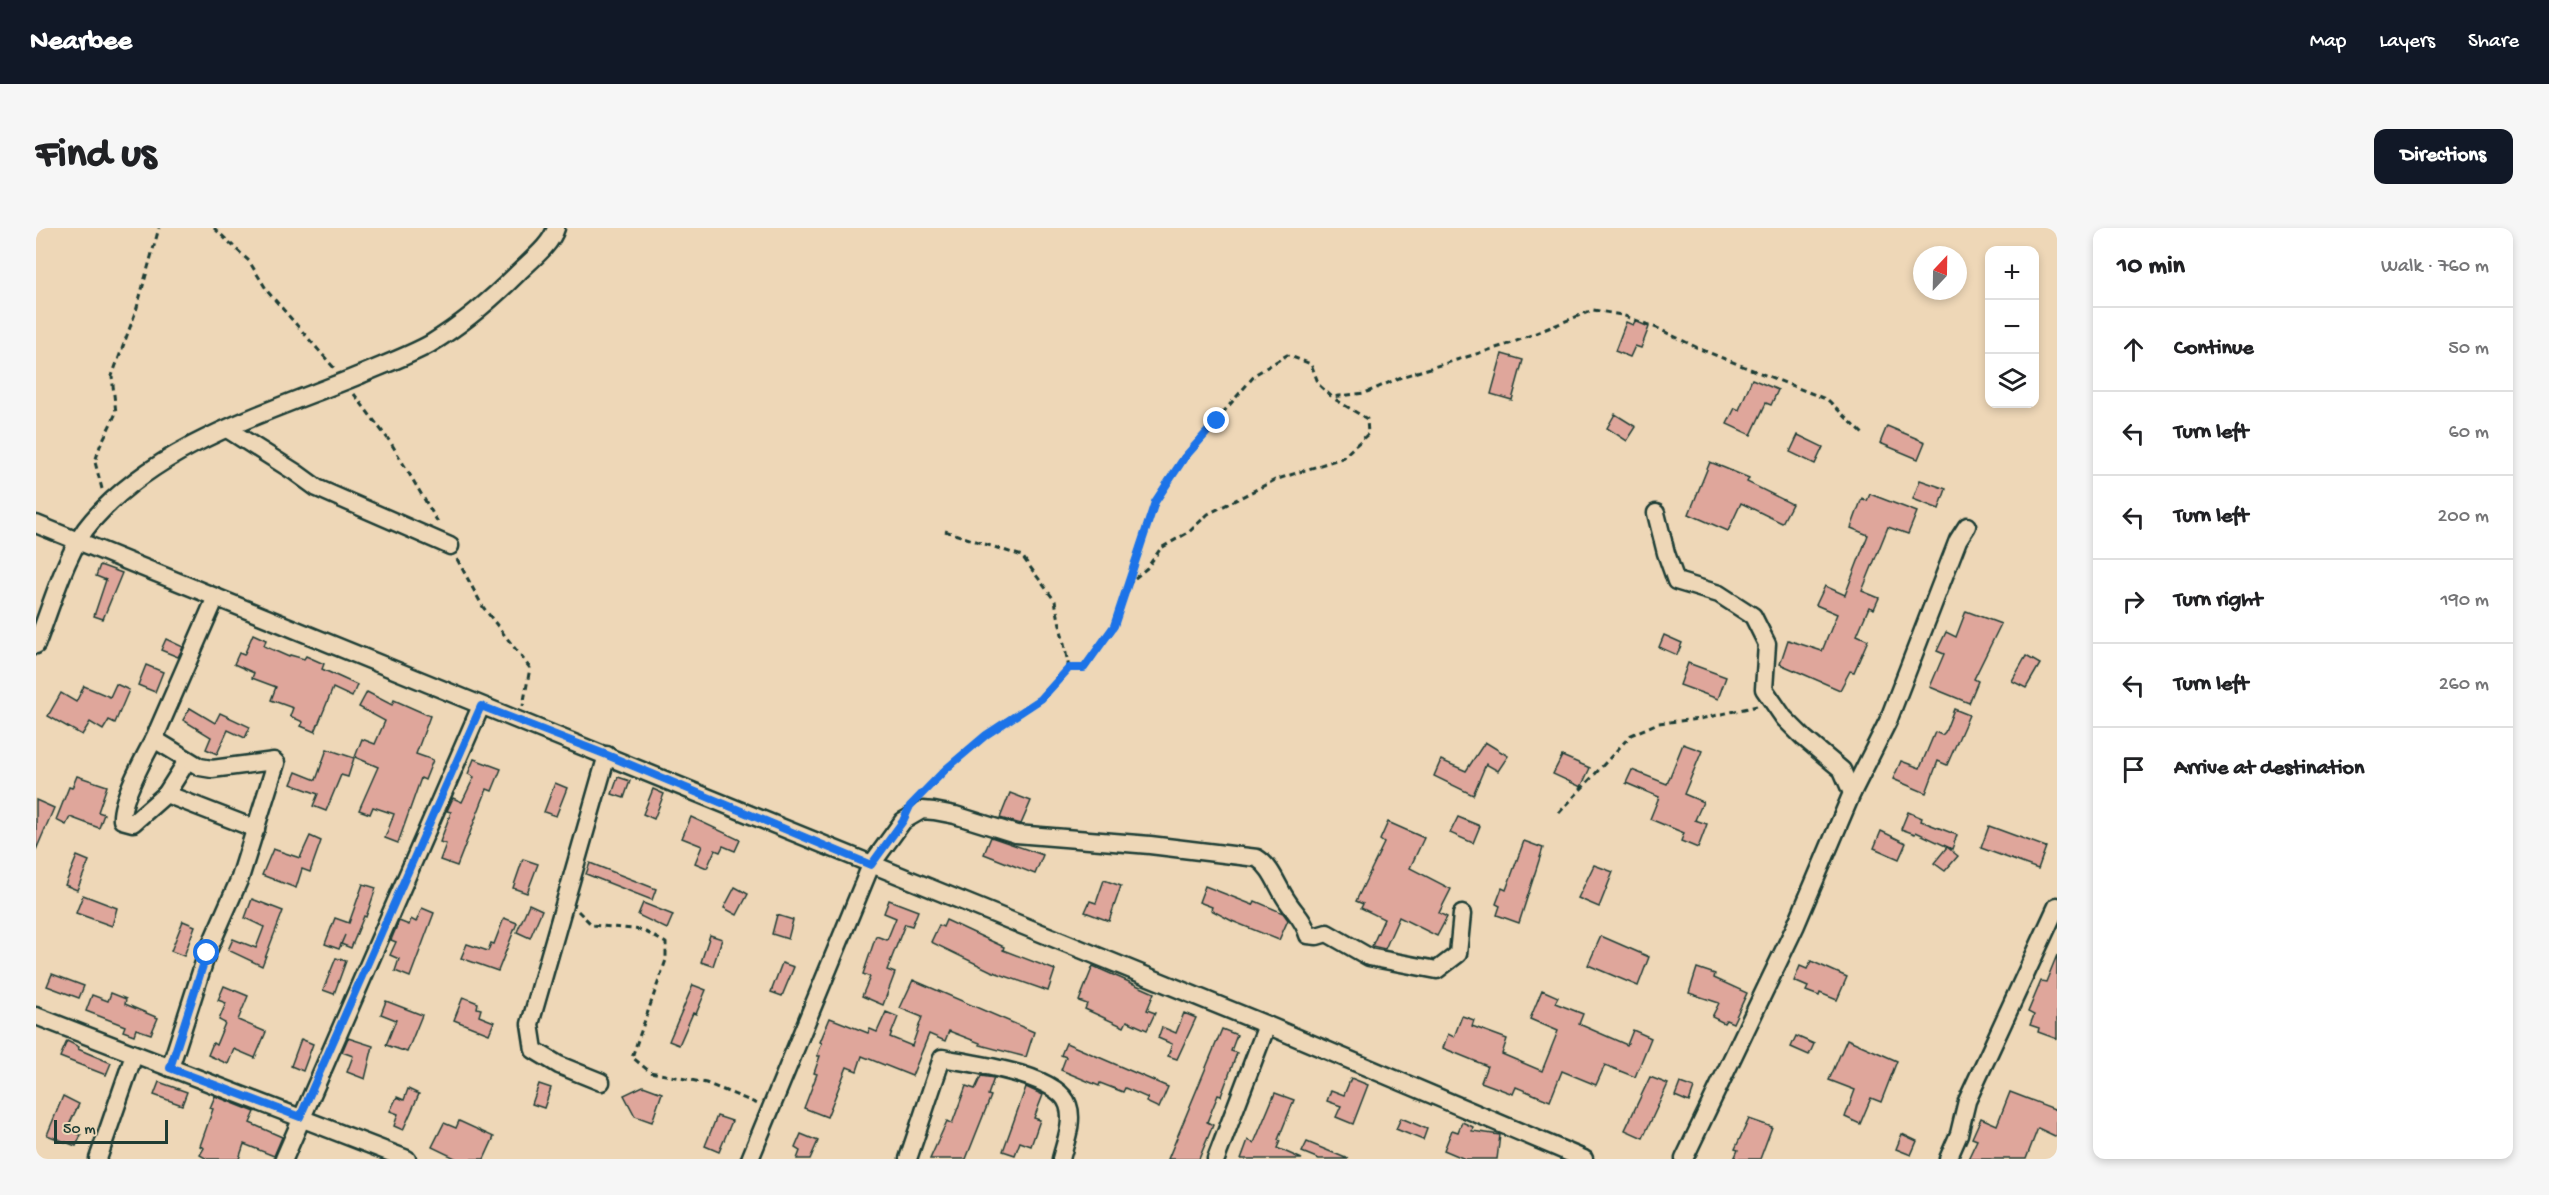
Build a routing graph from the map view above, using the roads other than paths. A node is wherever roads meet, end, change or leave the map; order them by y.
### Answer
1 (556, 228) edge
2 (227, 429) junction
3 (1656, 513) dead end
4 (36, 524) edge
5 (1967, 526) dead end
6 (77, 541) junction
7 (450, 546) road end
8 (216, 597) junction
9 (36, 645) edge
10 (481, 706) junction
11 (154, 739) junction
12 (607, 755) junction
13 (187, 761) junction
14 (1852, 793) junction
15 (166, 794) junction
16 (256, 829) junction
17 (871, 865) junction
18 (2057, 906) edge
19 (1462, 914) dead end
20 (36, 1016) edge
21 (1267, 1024) junction
22 (134, 1055) junction
23 (170, 1068) junction
24 (601, 1082) dead end
25 (300, 1117) junction
26 (98, 1159) edge
27 (284, 1159) edge
28 (407, 1159) edge
29 (750, 1159) edge
30 (908, 1159) edge
31 (1061, 1159) edge
32 (1216, 1159) edge
33 (1584, 1159) edge
34 (1684, 1159) edge
35 (1948, 1159) edge

1 - 2 street
2 - 6 street
2 - 7 street
3 - 14 street
4 - 6 street
5 - 14 street
6 - 8 street
6 - 9 street
8 - 10 street
8 - 11 street
10 - 12 street
10 - 25 street
11 - 13 street
11 - 15 street
12 - 17 street
12 - 24 street
13 - 15 street
13 - 16 street
14 - 34 street
15 - 16 street
16 - 23 street
17 - 19 street
17 - 21 street
17 - 29 street
18 - 35 street
20 - 22 street
21 - 32 street
21 - 33 street
22 - 23 street
22 - 26 street
23 - 25 street
25 - 27 street
25 - 28 street
30 - 31 street

